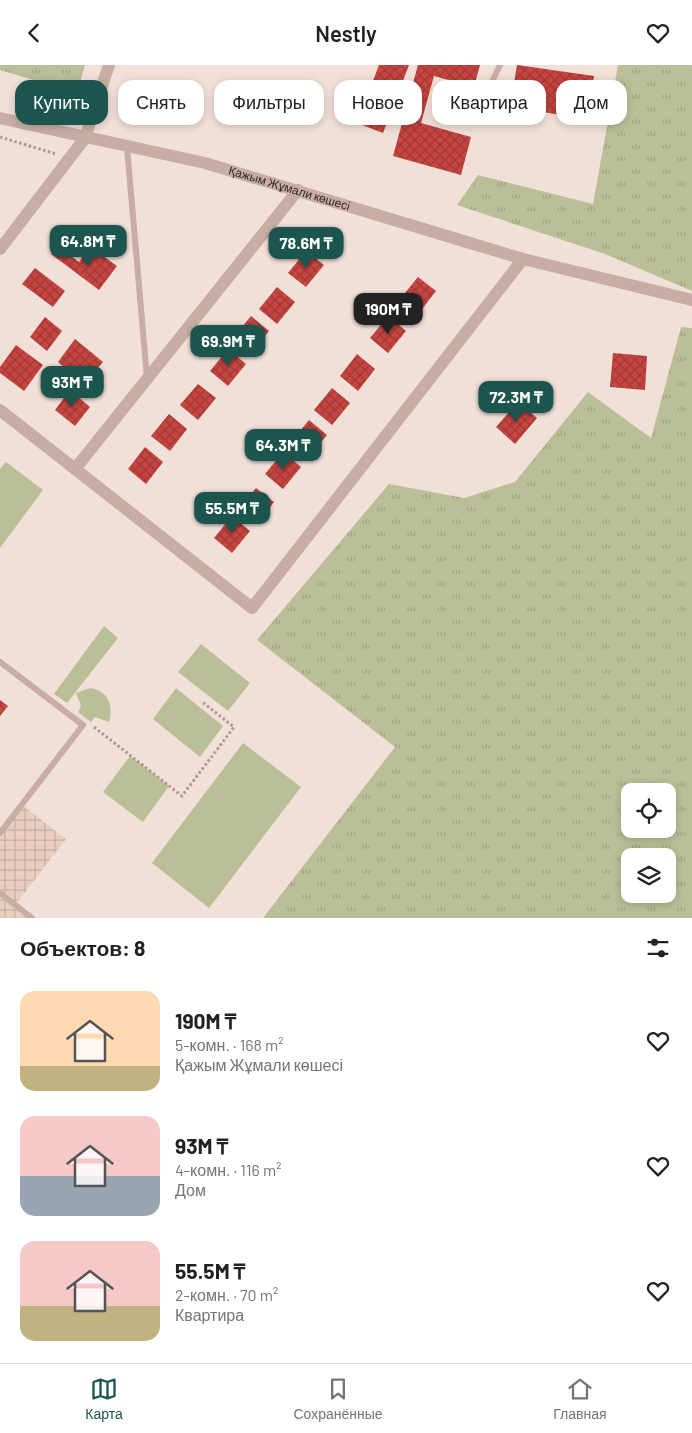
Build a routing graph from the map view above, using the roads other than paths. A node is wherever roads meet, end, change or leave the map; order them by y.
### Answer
1 (109, 65) edge
2 (500, 65) edge
3 (493, 80) edge
4 (0, 118) edge
5 (85, 138) junction
6 (128, 147) junction
7 (298, 190) junction
8 (0, 249) edge
9 (523, 259) junction
10 (692, 300) edge
11 (147, 379) junction
12 (0, 410) edge
13 (75, 469) junction
14 (0, 662) edge
15 (0, 833) edge
16 (0, 893) edge
17 (32, 918) edge

1 - 5 street
2 - 3 lane
4 - 5 street, Қажым Жұмали көшесі
5 - 6 street, Қажым Жұмали көшесі
5 - 8 street
6 - 7 street, Қажым Жұмали көшесі
6 - 11 lane
7 - 9 street, Қажым Жұмали көшесі
7 - 11 street
9 - 10 street, Қажым Жұмали көшесі
9 - 13 street
11 - 13 street
12 - 13 street
14 - 15 lane
16 - 17 lane

